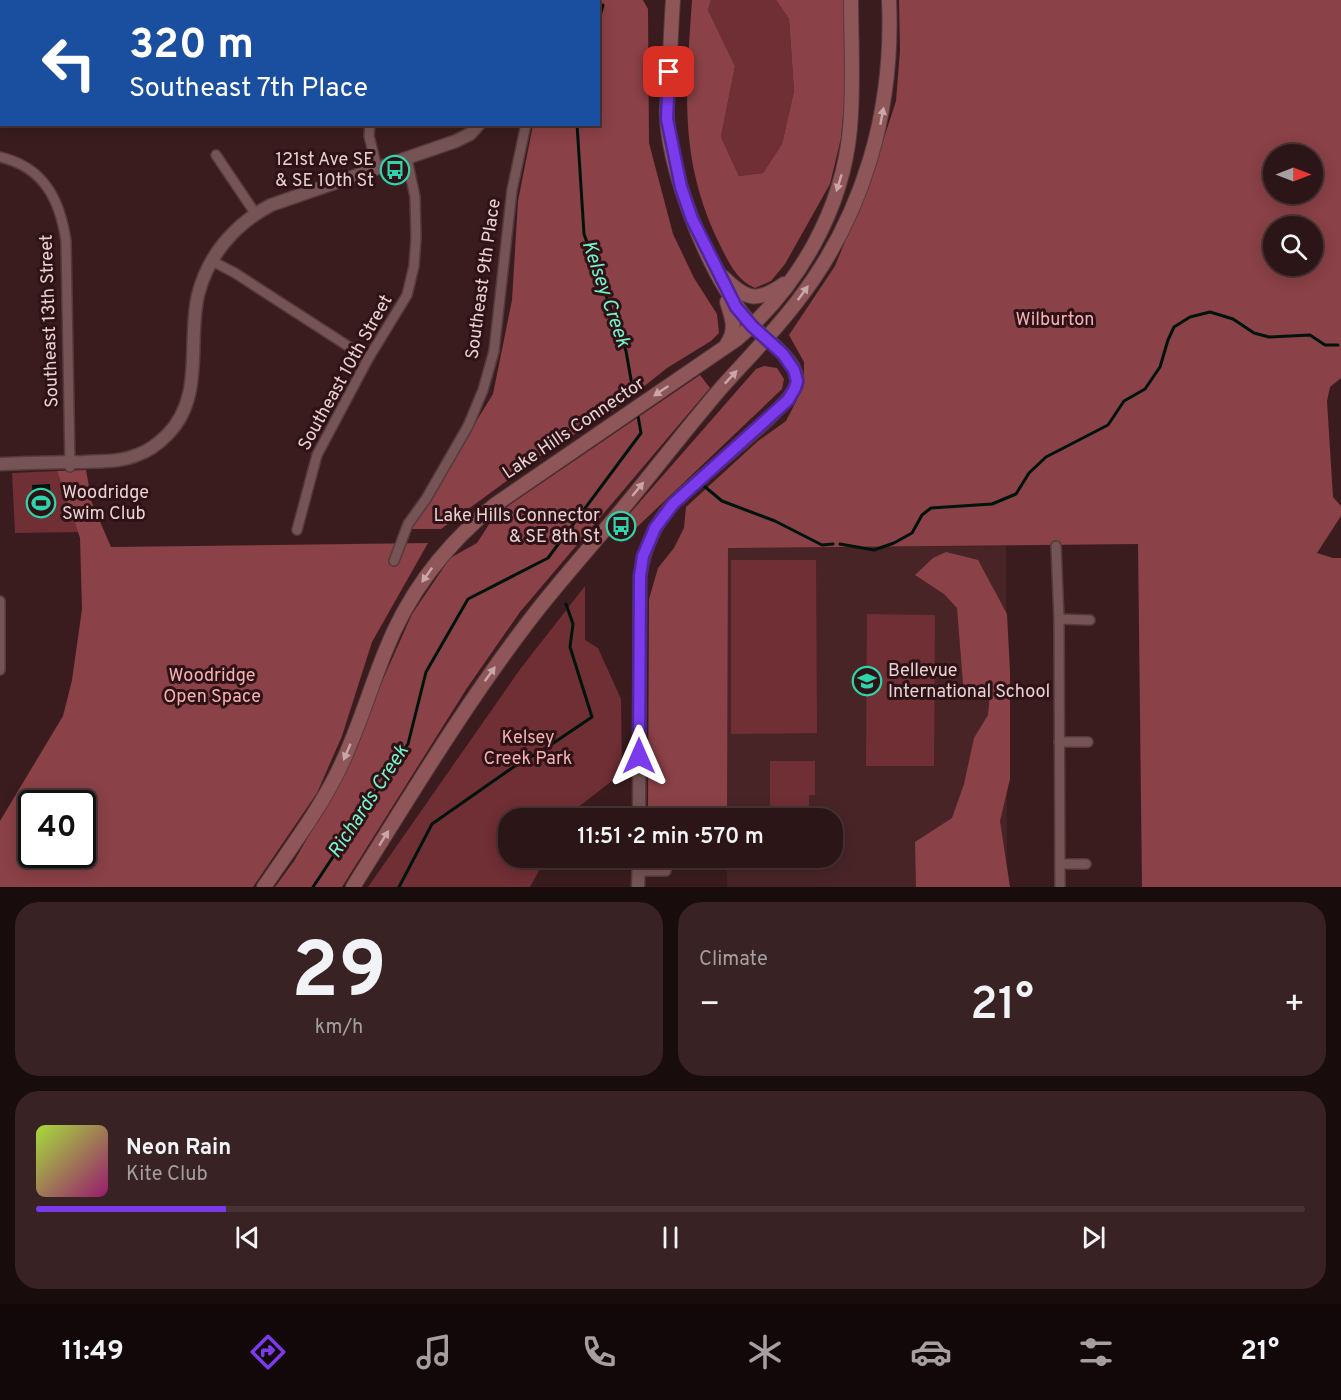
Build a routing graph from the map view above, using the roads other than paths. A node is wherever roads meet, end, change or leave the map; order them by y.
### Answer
1 (665, 0) edge
2 (673, 0) edge
3 (851, 0) edge
4 (889, 0) edge
5 (672, 17) junction
6 (370, 126) edge
7 (477, 126) edge
8 (526, 126) edge
9 (216, 155) dead end
10 (0, 157) edge
11 (407, 159) junction
12 (377, 168) junction
13 (255, 213) junction
14 (212, 261) junction
15 (718, 272) junction
16 (793, 277) junction
17 (752, 326) junction
18 (767, 338) junction
19 (725, 348) junction
20 (368, 359) junction
21 (0, 464) edge
22 (70, 464) junction
23 (297, 530) dead end
24 (1056, 546) dead end
25 (394, 561) dead end
26 (0, 601) edge
27 (1059, 619) junction
28 (1090, 620) dead end
29 (0, 651) edge
30 (0, 670) edge
31 (1059, 742) junction
32 (1088, 742) dead end
33 (639, 808) edge
34 (1060, 864) junction
35 (1086, 864) dead end
36 (639, 868) edge
37 (654, 868) edge
38 (666, 871) dead end
39 (264, 887) edge
40 (353, 887) edge
41 (638, 887) edge
42 (1060, 887) edge

1 - 5 main road
2 - 5 main road
3 -> 16 main road, Lake Hills Connector
18 -> 4 main road
5 - 15 main road
6 - 12 street
7 - 11 street
8 - 25 street, Southeast 9th Place
9 - 13 street
10 - 22 street, Southeast 13th Street
11 - 12 street
11 - 20 street, Southeast 10th Street
12 - 13 street
13 - 14 street
14 - 20 street
14 - 22 street
15 - 16 main road
15 - 17 main road
15 - 19 main road
16 - 17 main road, Lake Hills Connector
17 - 18 main road
17 - 19 main road, Lake Hills Connector
18 - 33 street
40 -> 18 main road
19 -> 39 main road, Lake Hills Connector
20 - 23 street, Southeast 10th Street
21 - 22 street
24 - 27 street
26 - 29 street
27 - 28 street
27 - 31 street
29 - 30 street
31 - 32 street
31 - 34 street
34 - 35 street
34 - 42 street
36 - 41 street
37 - 38 street

